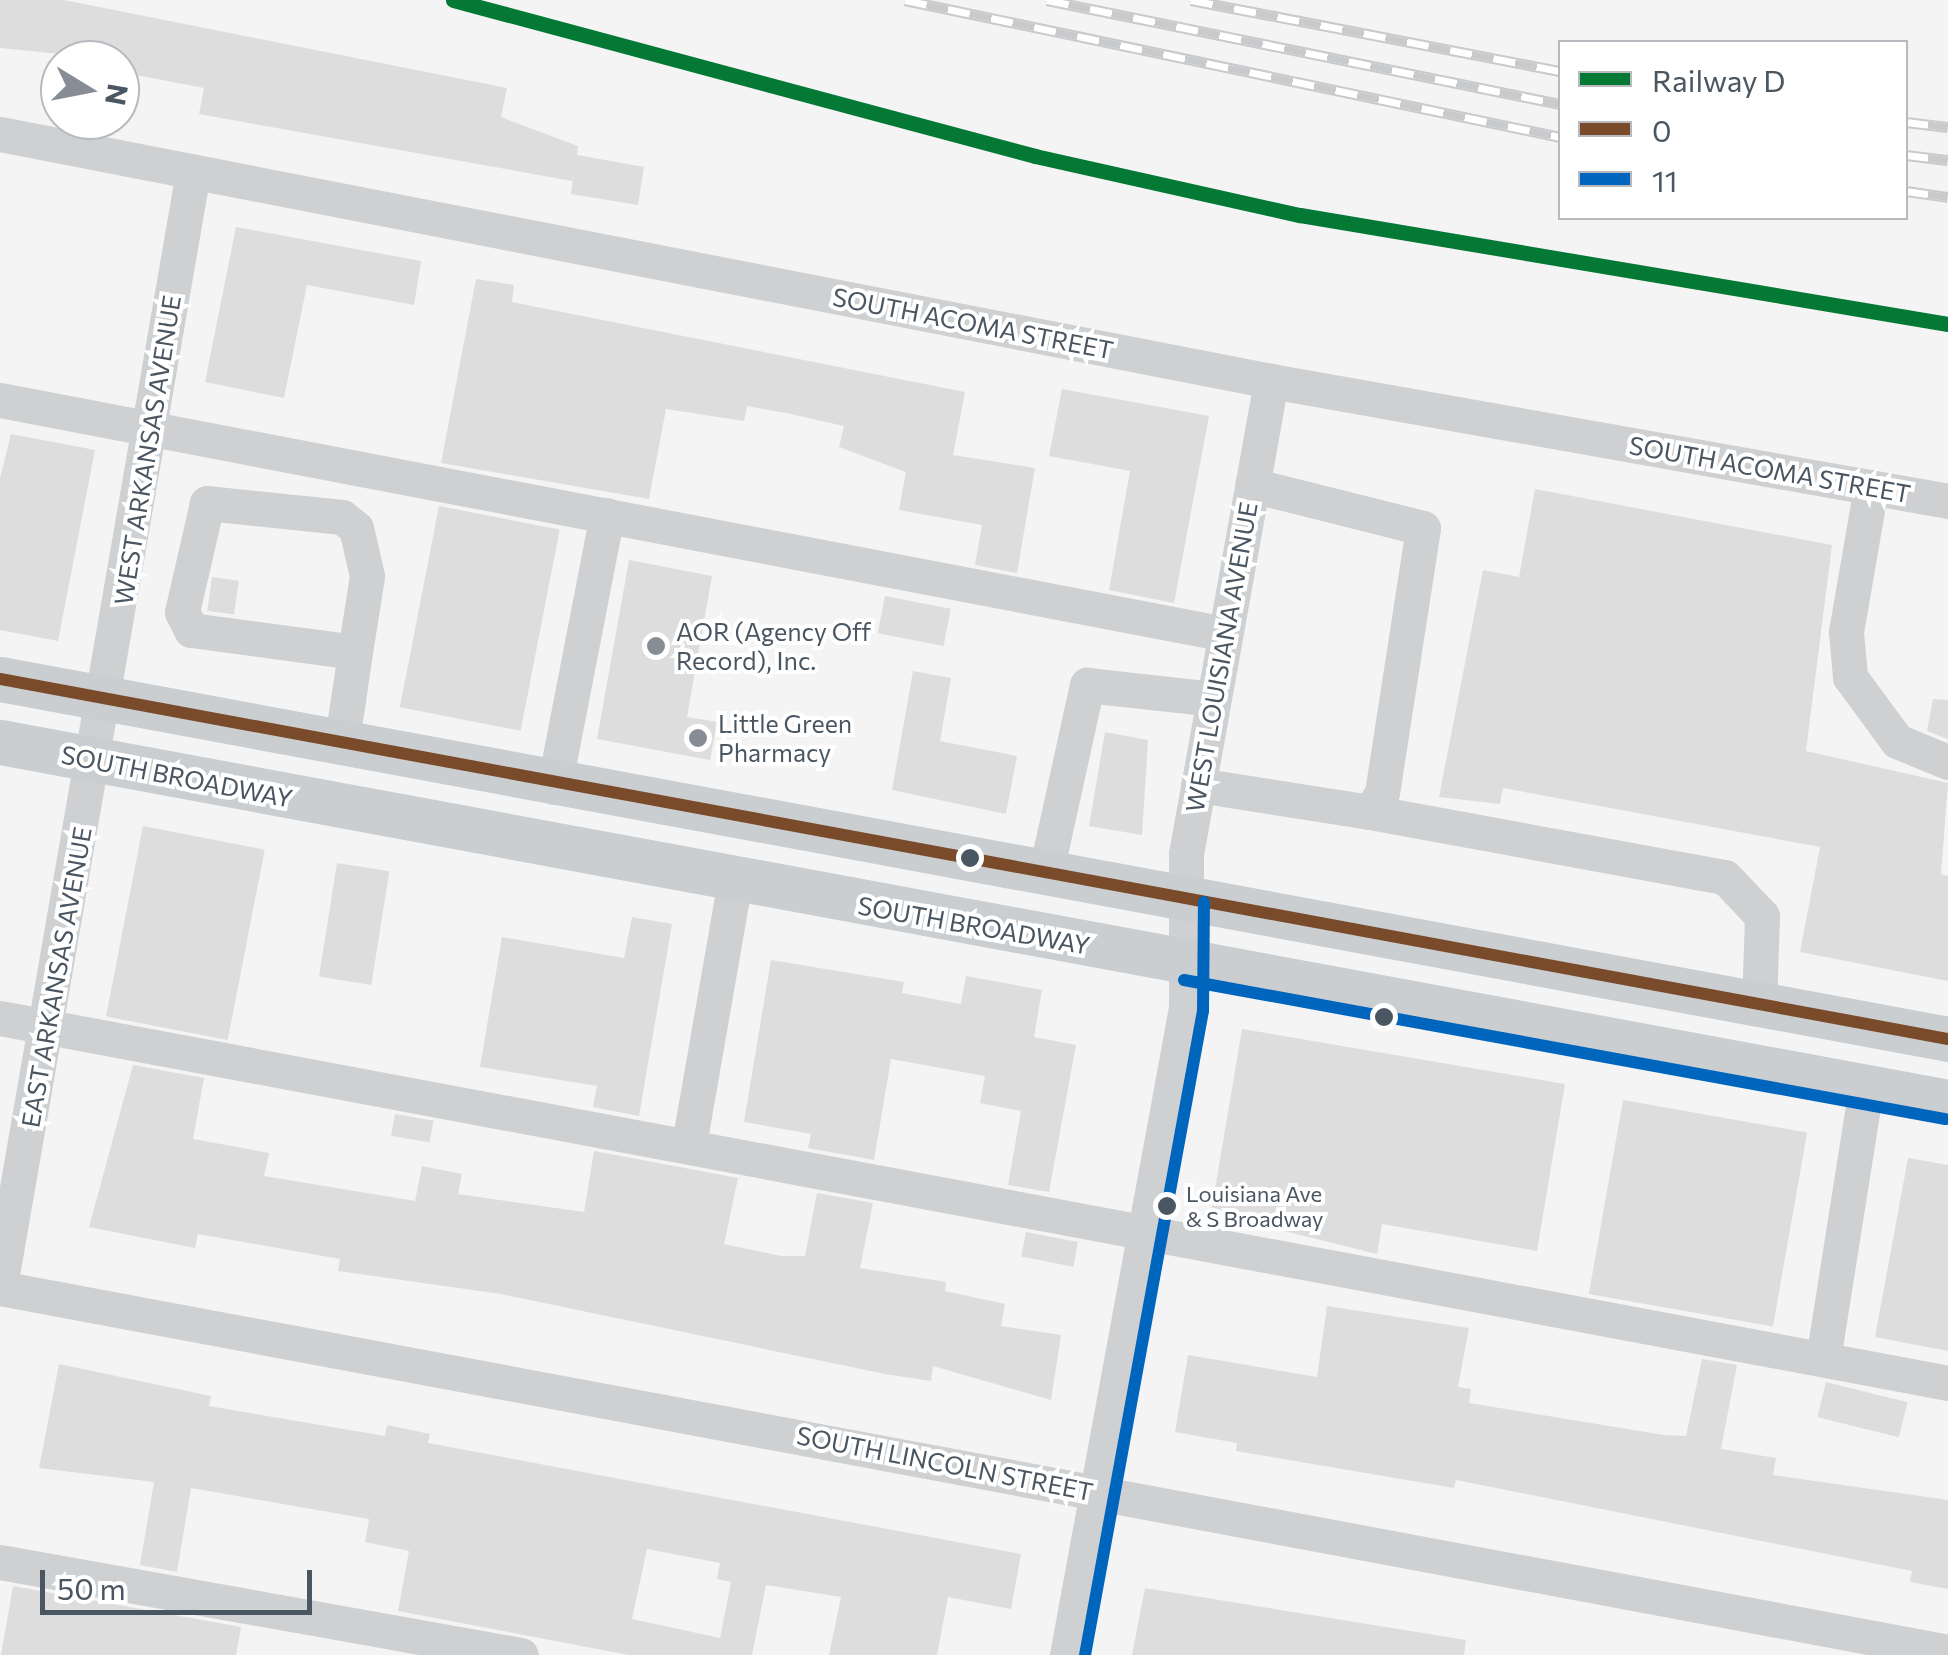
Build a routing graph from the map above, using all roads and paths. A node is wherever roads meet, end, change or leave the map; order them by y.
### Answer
1 (0, 134) edge
2 (193, 172) junction
3 (1270, 381) junction
4 (0, 400) edge
5 (150, 426) junction
6 (1252, 485) junction
7 (1871, 487) junction
8 (1948, 501) edge
9 (608, 515) junction
10 (1225, 634) junction
11 (355, 652) junction
12 (0, 679) edge
13 (1214, 698) junction
14 (100, 729) junction
15 (0, 742) edge
16 (341, 745) junction
17 (1948, 762) edge
18 (1198, 784) junction
19 (554, 787) junction
20 (1370, 812) junction
21 (1044, 876) junction
22 (735, 881) junction
23 (1187, 933) junction
24 (1759, 1008) junction
25 (0, 1018) edge
26 (47, 1026) junction
27 (1948, 1038) edge
28 (1866, 1087) junction
29 (1948, 1102) edge
30 (688, 1144) junction
31 (1146, 1229) junction
32 (0, 1287) edge
33 (1823, 1359) junction
34 (1948, 1383) edge
35 (1097, 1493) junction
36 (0, 1562) edge
37 (1948, 1652) edge
38 (521, 1655) edge
39 (1068, 1655) edge

1 - 2 street, SOUTH ACOMA STREET
2 - 3 street, SOUTH ACOMA STREET
2 - 5 street, WEST ARKANSAS AVENUE
3 - 6 street, WEST LOUISIANA AVENUE
3 - 7 street, SOUTH ACOMA STREET
4 - 5 street
5 - 9 street
5 - 14 street, WEST ARKANSAS AVENUE
6 - 10 street, WEST LOUISIANA AVENUE
6 - 20 street
7 - 8 street, SOUTH ACOMA STREET
7 - 17 street
9 - 10 street
9 - 19 street
10 - 13 street, WEST LOUISIANA AVENUE
11 - 11 street
11 - 16 street
12 - 14 main road, SOUTH BROADWAY
13 - 18 street, WEST LOUISIANA AVENUE
13 - 21 street
14 - 15 main road, SOUTH BROADWAY
14 - 16 main road, SOUTH BROADWAY
14 - 22 main road, SOUTH BROADWAY
14 - 26 street, EAST ARKANSAS AVENUE
16 - 19 main road, SOUTH BROADWAY
18 - 20 street
18 - 23 street, WEST LOUISIANA AVENUE
19 - 21 main road, SOUTH BROADWAY
20 - 24 street
21 - 23 main road, SOUTH BROADWAY
22 - 23 main road, SOUTH BROADWAY
22 - 30 street
23 - 24 main road, SOUTH BROADWAY
23 - 28 main road, SOUTH BROADWAY
23 - 31 street, WEST LOUISIANA AVENUE
24 - 27 main road, SOUTH BROADWAY
25 - 26 street
26 - 30 street
26 - 32 street, EAST ARKANSAS AVENUE
28 - 29 main road, SOUTH BROADWAY
28 - 33 street
30 - 31 street
31 - 33 street
31 - 35 street, WEST LOUISIANA AVENUE
32 - 35 street, SOUTH LINCOLN STREET
33 - 34 street
35 - 37 street, SOUTH LINCOLN STREET
35 - 39 street, WEST LOUISIANA AVENUE
36 - 38 street

